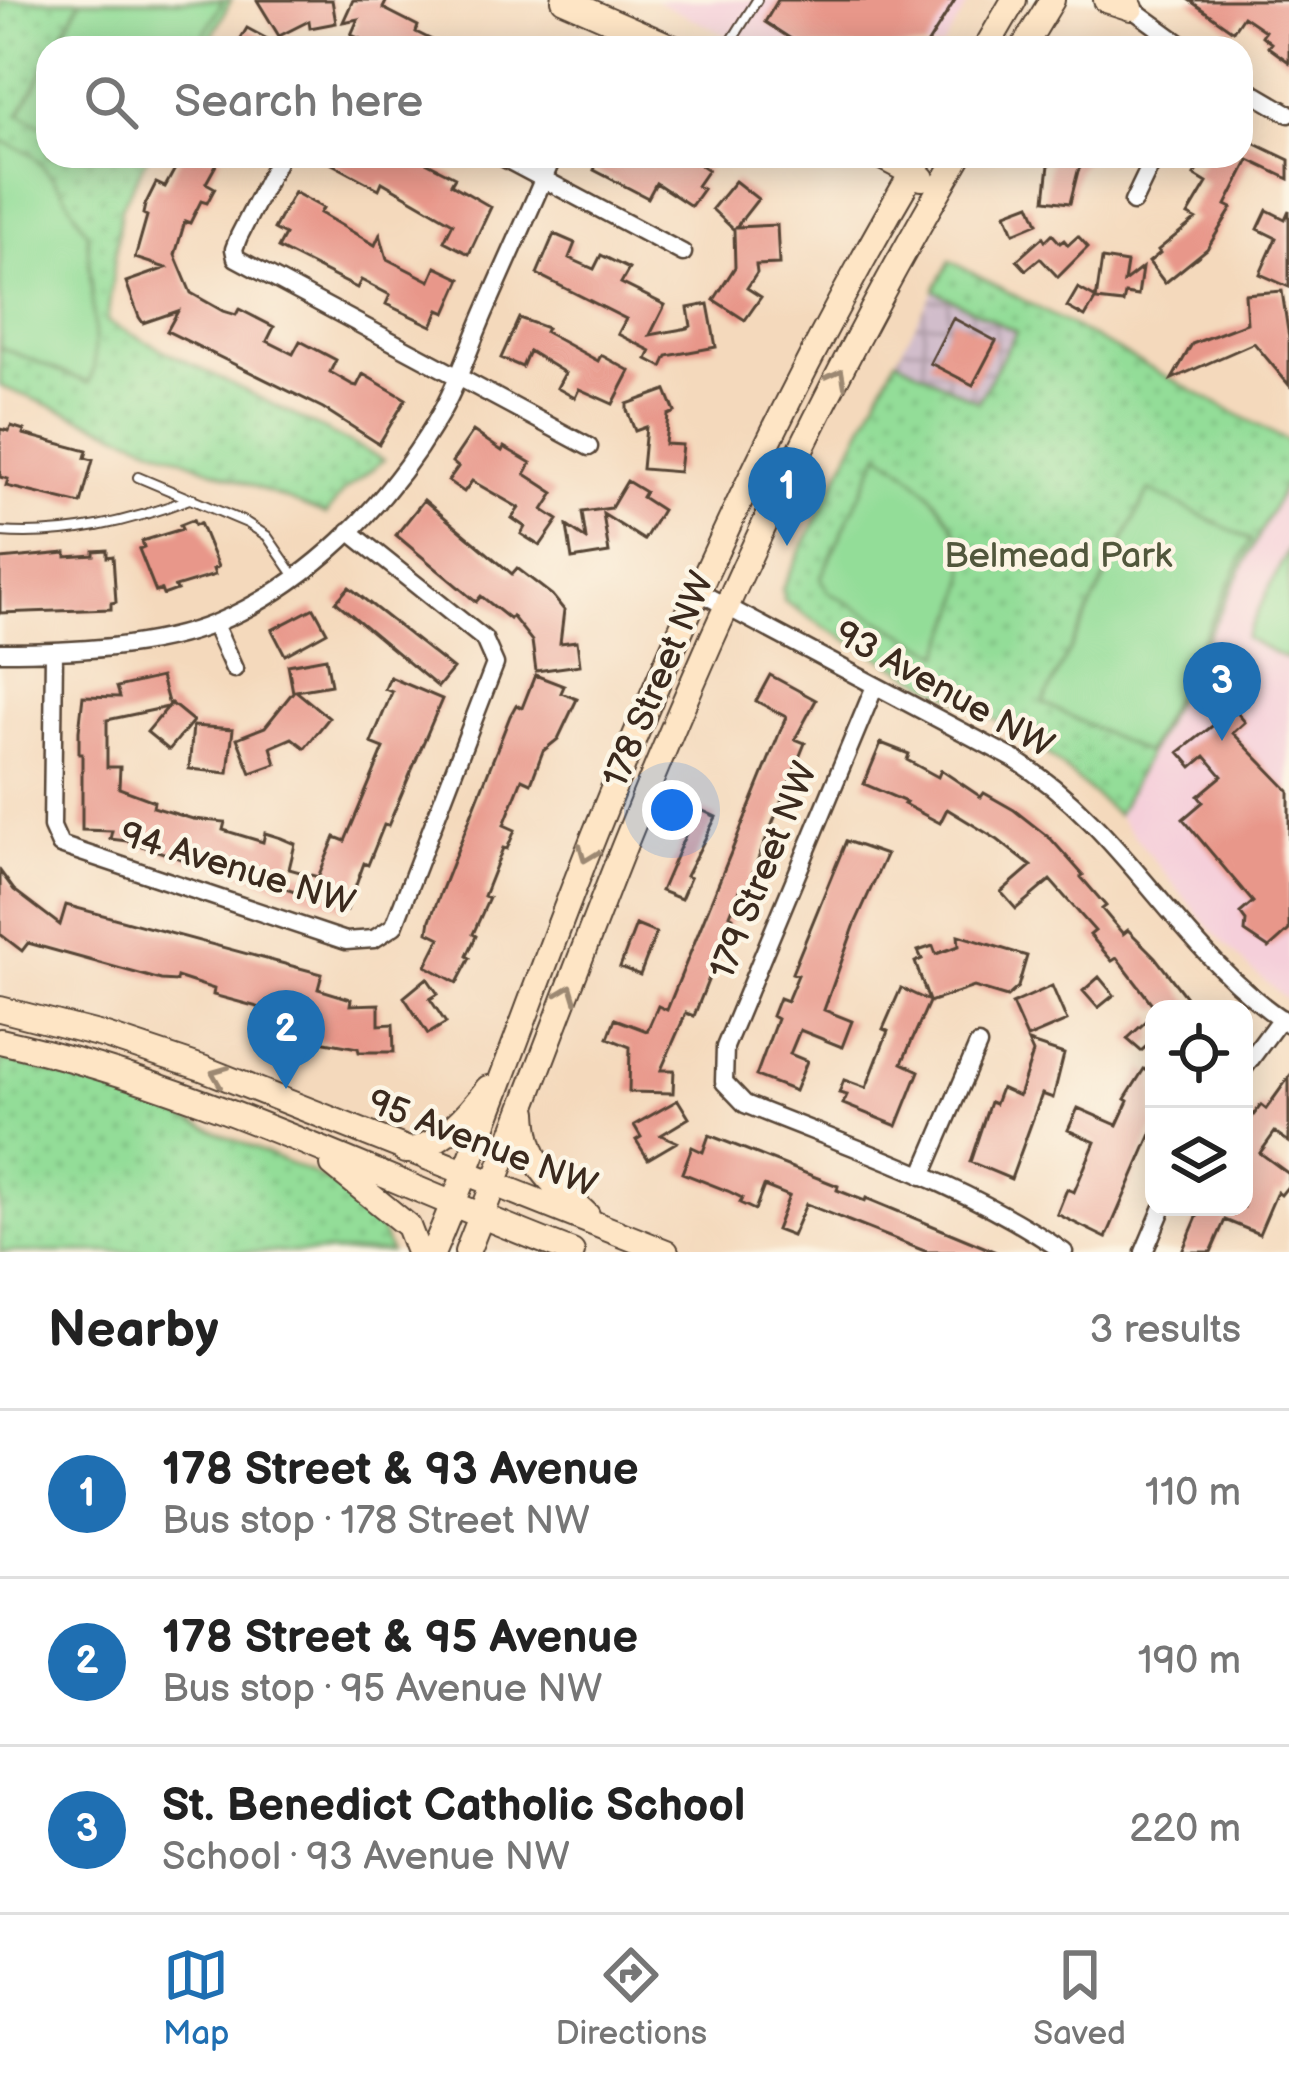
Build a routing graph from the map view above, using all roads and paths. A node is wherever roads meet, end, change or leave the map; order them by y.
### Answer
1 (564, 0) edge
2 (758, 0) edge
3 (1014, 0) edge
4 (1054, 0) edge
5 (1121, 3) edge
6 (646, 36) edge
7 (735, 36) edge
8 (993, 36) edge
9 (1031, 36) edge
10 (1169, 36) edge
11 (1253, 93) edge
12 (1289, 114) edge
13 (274, 168) edge
14 (522, 168) edge
15 (548, 168) edge
16 (915, 168) edge
17 (921, 168) edge
18 (952, 168) edge
19 (1149, 168) edge
20 (543, 179) junction
21 (940, 188) junction
22 (1133, 202) dead end
23 (683, 253) dead end
24 (456, 378) junction
25 (589, 447) dead end
26 (138, 476) dead end
27 (192, 498) junction
28 (349, 531) junction
29 (0, 532) edge
30 (295, 576) junction
31 (699, 592) junction
32 (726, 606) junction
33 (214, 624) junction
34 (0, 652) edge
35 (54, 652) junction
36 (234, 669) dead end
37 (875, 686) junction
38 (0, 1009) edge
39 (1285, 1021) edge
40 (0, 1041) edge
41 (978, 1045) dead end
42 (1253, 1058) edge
43 (507, 1062) junction
44 (525, 1102) junction
45 (313, 1148) junction
46 (405, 1151) junction
47 (464, 1173) junction
48 (922, 1176) junction
49 (493, 1184) junction
50 (452, 1204) junction
51 (481, 1216) junction
52 (1159, 1216) edge
53 (597, 1225) junction
54 (418, 1252) edge
55 (433, 1252) edge
56 (467, 1252) edge
57 (512, 1252) edge
58 (561, 1252) edge
59 (572, 1252) edge
60 (666, 1252) edge
61 (1064, 1252) edge
62 (1144, 1252) edge

1 - 6 main road
2 - 7 lane
3 - 8 main road
4 - 9 main road
5 - 10 street
11 - 12 street
13 - 24 street
14 - 20 street
15 - 20 street
16 - 31 main road, 178 Street NW
17 - 21 main road
18 - 21 main road, 178 Street NW
19 - 22 street
20 - 23 street
20 - 24 street
32 -> 21 main road, 178 Street NW
24 - 25 street
24 - 28 street
26 - 27 lane
27 - 29 lane
27 - 30 lane
28 - 30 street
28 - 35 street, 94 Avenue NW
30 - 33 street
31 - 32 street, 93 Avenue NW
31 -> 43 main road, 178 Street NW
32 - 37 street, 93 Avenue NW
44 -> 32 main road, 178 Street NW
33 - 35 street
33 - 36 street
34 - 35 street
37 - 39 street, 93 Avenue NW
37 - 48 street, 179 Street NW
46 -> 38 main road, 95 Avenue NW
39 - 42 street
40 - 45 main road, 95 Avenue NW
41 - 48 street
43 - 46 main road
43 - 47 main road, 178 Street NW
44 - 49 main road, 178 Street NW
44 - 53 main road
45 - 50 main road, 95 Avenue NW
45 - 54 main road
46 - 47 main road, 95 Avenue NW
47 - 49 main road, 95 Avenue NW
47 - 50 main road, 178 Street NW
48 - 61 street
49 - 51 main road, 178 Street NW
49 - 53 main road, 95 Avenue NW
50 - 51 main road, 95 Avenue NW
50 - 55 main road, 178 Street NW
51 - 56 main road, 178 Street NW
51 - 59 main road, 95 Avenue NW
52 - 62 street
53 - 60 main road, 95 Avenue NW
57 - 58 main road

